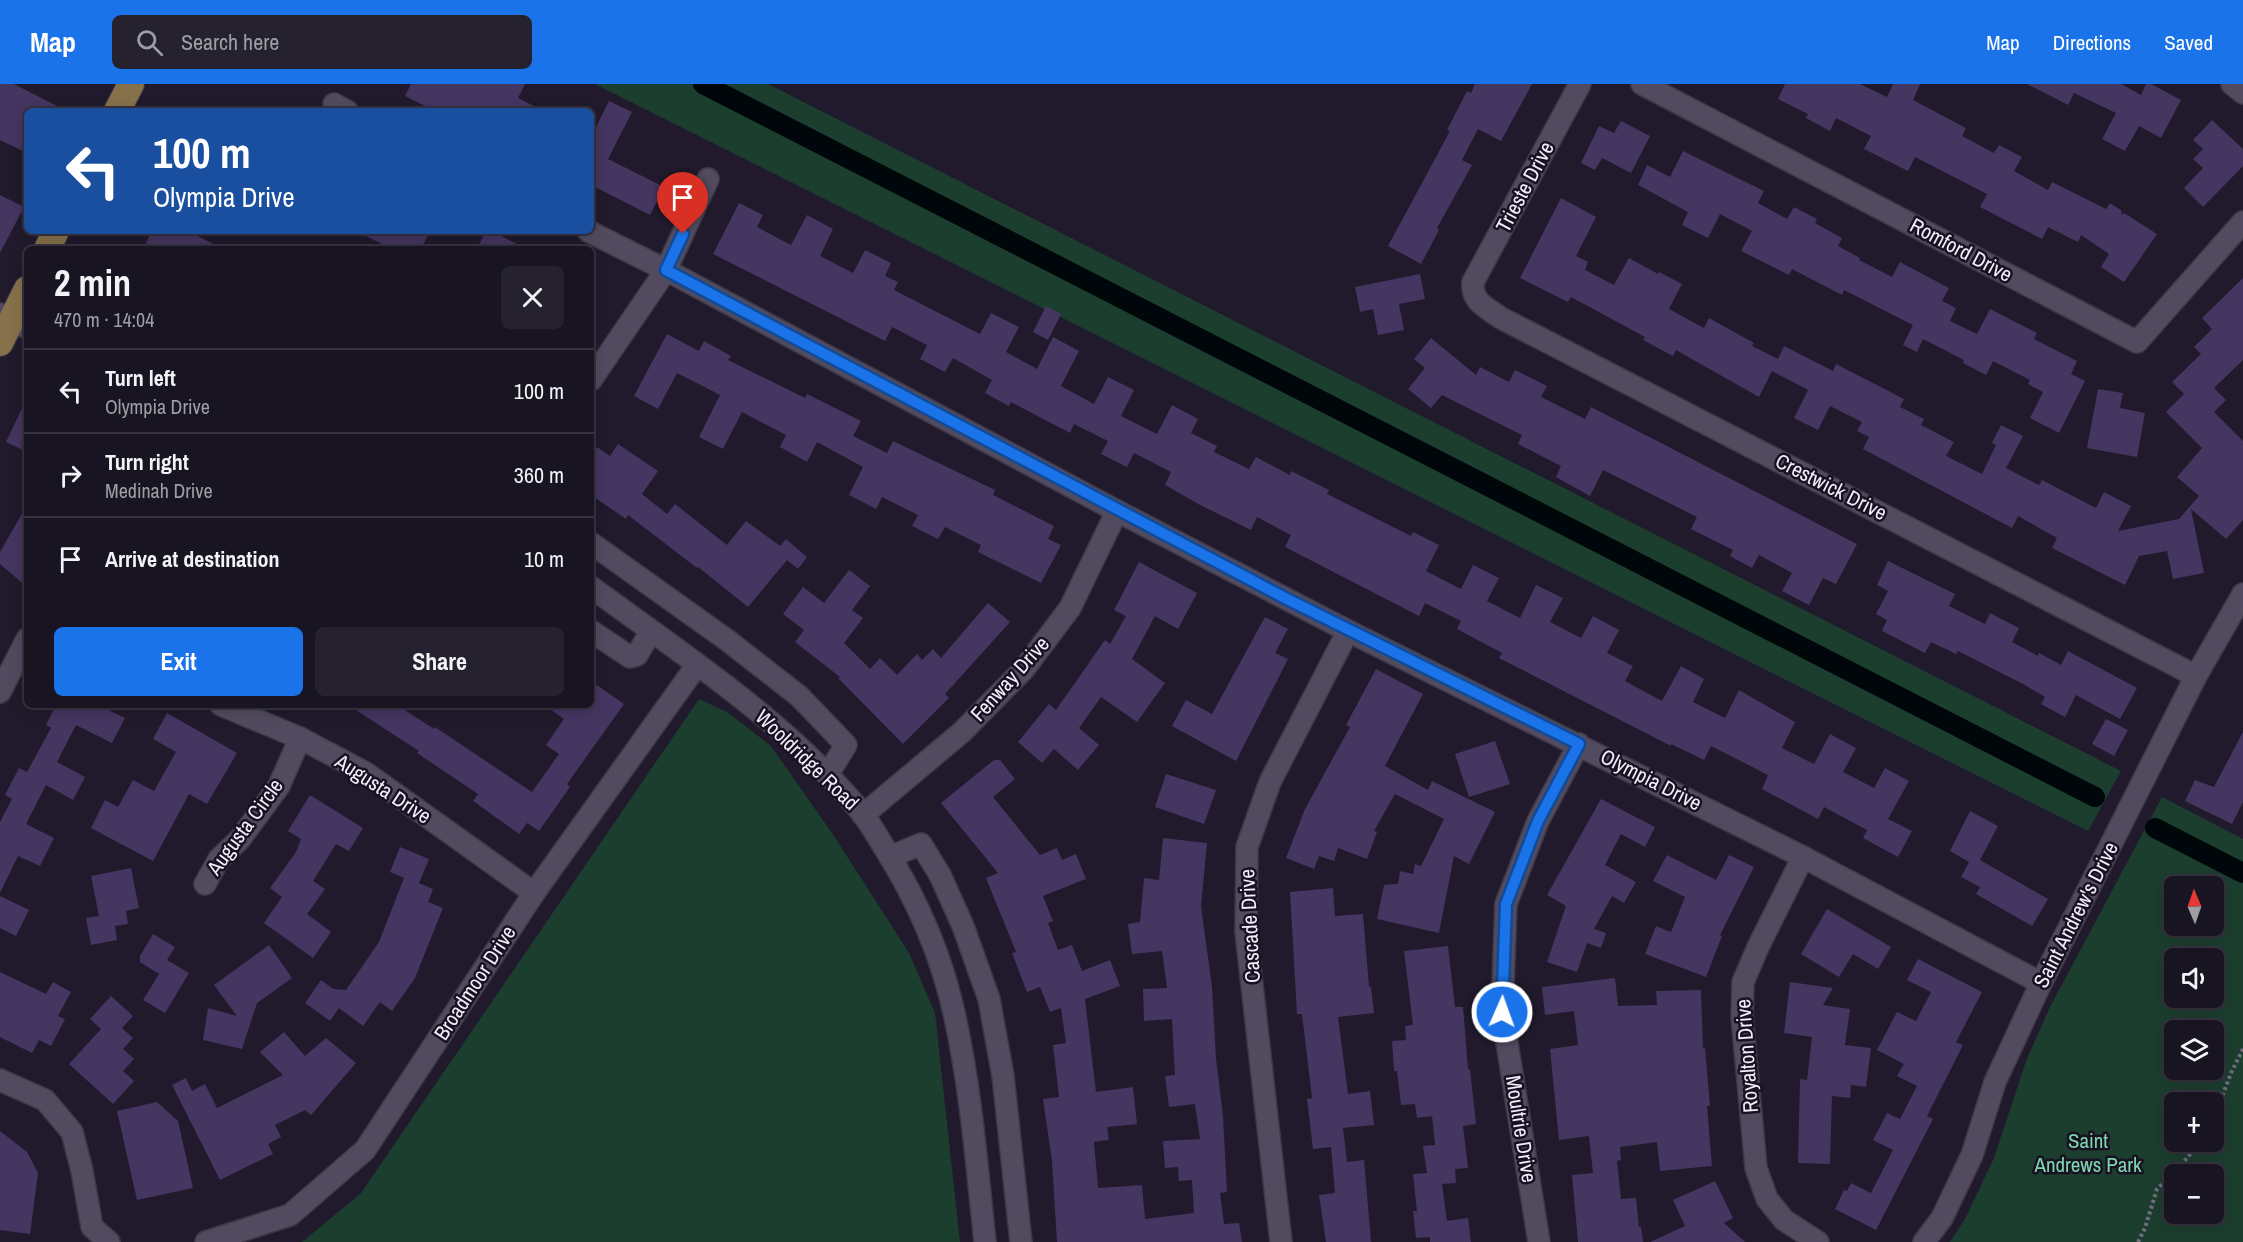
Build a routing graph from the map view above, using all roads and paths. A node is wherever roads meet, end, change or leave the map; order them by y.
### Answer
1 (1580, 84) edge
2 (1642, 84) edge
3 (2232, 84) edge
4 (2243, 93) edge
5 (708, 179) dead end
6 (2243, 222) edge
7 (594, 234) edge
8 (666, 270) junction
9 (1472, 291) joint
10 (24, 296) edge
11 (13, 320) edge
12 (0, 343) edge
13 (594, 376) edge
14 (1117, 511) junction
15 (594, 545) edge
16 (594, 589) edge
17 (2243, 594) edge
18 (651, 631) junction
19 (1348, 631) junction
20 (594, 633) edge
21 (24, 643) edge
22 (697, 665) junction
23 (2196, 676) junction
24 (0, 692) edge
25 (228, 708) edge
26 (300, 738) junction
27 (1579, 744) junction
28 (828, 774) junction
29 (864, 815) junction
30 (890, 857) junction
31 (1803, 857) junction
32 (205, 884) dead end
33 (534, 893) junction
34 (2041, 983) junction
35 (2243, 1048) edge
36 (0, 1080) edge
37 (2224, 1092) edge
38 (2192, 1152) edge
39 (109, 1242) edge
40 (206, 1242) edge
41 (986, 1242) edge
42 (1021, 1242) edge
43 (1281, 1242) edge
44 (1539, 1242) edge
45 (1818, 1242) edge
46 (1924, 1242) edge
47 (2139, 1242) edge

1 - 9 street, Trieste Drive
2 - 6 street, Romford Drive
3 - 4 street
5 - 8 street
7 - 8 street, Olympia Drive
8 - 13 street
8 - 14 street, Olympia Drive
9 - 23 street, Crestwick Drive
10 - 11 main road
11 - 12 main road
14 - 19 street, Olympia Drive
14 - 29 street, Fenway Drive
15 - 28 street
16 - 18 street, Wooldridge Road
17 - 23 street, Saint Andrew's Drive
18 - 20 street
18 - 22 street, Wooldridge Road
19 - 27 street, Olympia Drive
19 - 43 street, Cascade Drive
21 - 24 street
22 - 28 street, Wooldridge Road
22 - 33 street, Broadmoor Drive
23 - 34 street, Saint Andrew's Drive
25 - 26 street, Augusta Drive
26 - 32 street, Augusta Circle
26 - 33 street, Augusta Drive
27 - 31 street, Olympia Drive
27 - 44 street, Moultrie Drive
28 - 29 street, Wooldridge Road
29 - 30 street, Wooldridge Road
30 - 41 street, Wooldridge Road
30 - 42 street
31 - 34 street, Olympia Drive
31 - 45 street, Royalton Drive
33 - 40 street, Broadmoor Drive
34 - 46 street, Saint Andrew's Drive
35 - 37 path
36 - 39 street
38 - 47 path

